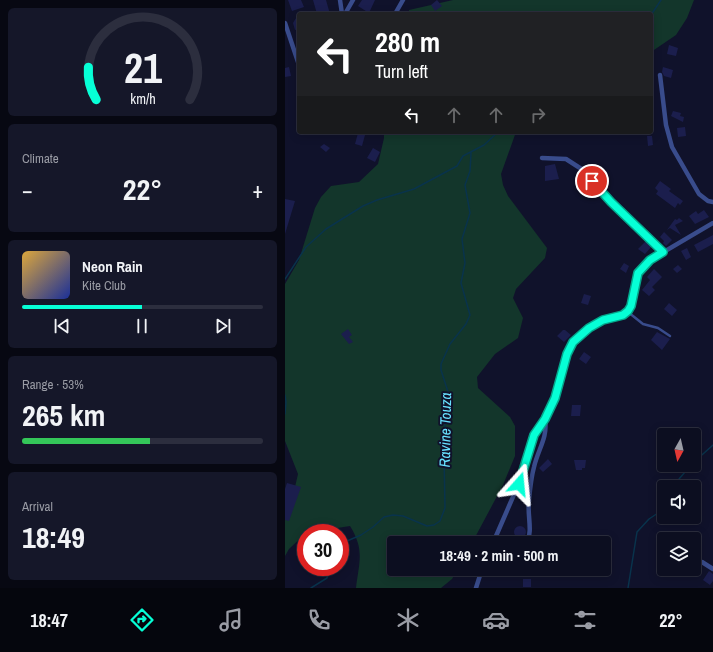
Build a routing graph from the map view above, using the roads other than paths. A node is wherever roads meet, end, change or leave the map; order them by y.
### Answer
1 (340, 0) edge
2 (403, 0) edge
3 (352, 2) edge
4 (342, 12) edge
5 (346, 12) edge
6 (396, 12) edge
7 (285, 23) edge
8 (297, 59) edge
9 (661, 75) dead end
10 (541, 158) dead end
11 (713, 202) edge
12 (713, 223) edge
13 (663, 252) junction
14 (628, 311) junction
15 (670, 336) dead end
16 (545, 419) junction
17 (496, 536) edge
18 (530, 536) edge
19 (702, 562) dead end
20 (713, 569) edge
21 (480, 576) edge
22 (477, 588) edge

1 - 3 street
1 - 4 street
2 - 6 street
3 - 5 street
7 - 8 street
9 - 11 street
10 - 13 street
12 - 13 street
13 - 14 street
14 - 15 lane
14 - 16 street
16 - 17 street
16 - 18 street
19 - 20 street
21 - 22 street

